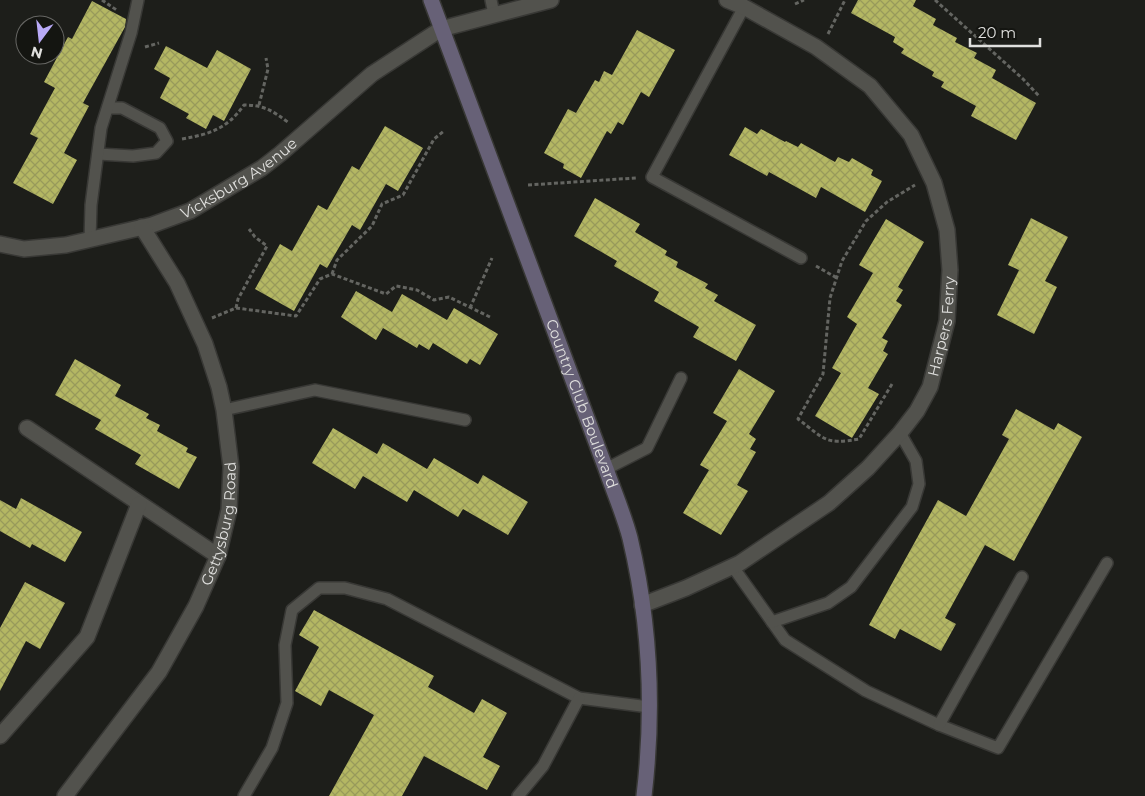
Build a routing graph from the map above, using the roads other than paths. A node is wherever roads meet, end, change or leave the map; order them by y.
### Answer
1 (138, 0) edge
2 (431, 0) edge
3 (440, 0) edge
4 (552, 0) edge
5 (727, 0) edge
6 (744, 6) junction
7 (492, 7) edge
8 (441, 28) junction
9 (108, 108) junction
10 (98, 154) junction
11 (142, 227) junction
12 (90, 240) junction
13 (0, 244) edge
14 (801, 258) road end
15 (681, 378) dead end
16 (224, 410) junction
17 (465, 420) dead end
18 (27, 428) dead end
19 (900, 434) junction
20 (606, 469) junction
21 (140, 504) junction
22 (218, 556) junction
23 (1107, 563) dead end
24 (733, 566) junction
25 (1022, 577) dead end
26 (642, 605) junction
27 (772, 622) junction
28 (579, 698) junction
29 (649, 707) junction
30 (939, 725) junction
31 (0, 736) edge
32 (65, 796) edge
33 (244, 796) edge
34 (518, 796) edge
35 (644, 796) edge

1 - 9 lane
2 - 8 street, Country Club Boulevard
3 - 8 street, Country Club Boulevard
4 - 7 street
5 - 6 street, Harpers Ferry
6 - 14 lane
6 - 19 street, Harpers Ferry
7 - 8 street
8 - 11 street, Vicksburg Avenue
8 - 20 street, Country Club Boulevard
9 - 10 lane
9 - 10 lane
10 - 12 lane
11 - 12 street, Vicksburg Avenue
11 - 16 street, Gettysburg Road
12 - 13 street, Vicksburg Avenue
15 - 20 lane
16 - 17 lane
16 - 22 street, Gettysburg Road
18 - 21 street
19 - 24 street, Harpers Ferry
19 - 27 lane
20 - 26 street, Country Club Boulevard
21 - 22 street
21 - 31 street
22 - 32 street, Gettysburg Road
23 - 30 lane
24 - 26 street, Harpers Ferry
24 - 27 lane
25 - 30 lane
26 - 29 street, Country Club Boulevard
27 - 30 lane
28 - 29 lane
28 - 33 lane
28 - 34 lane
29 - 35 street, Country Club Boulevard

